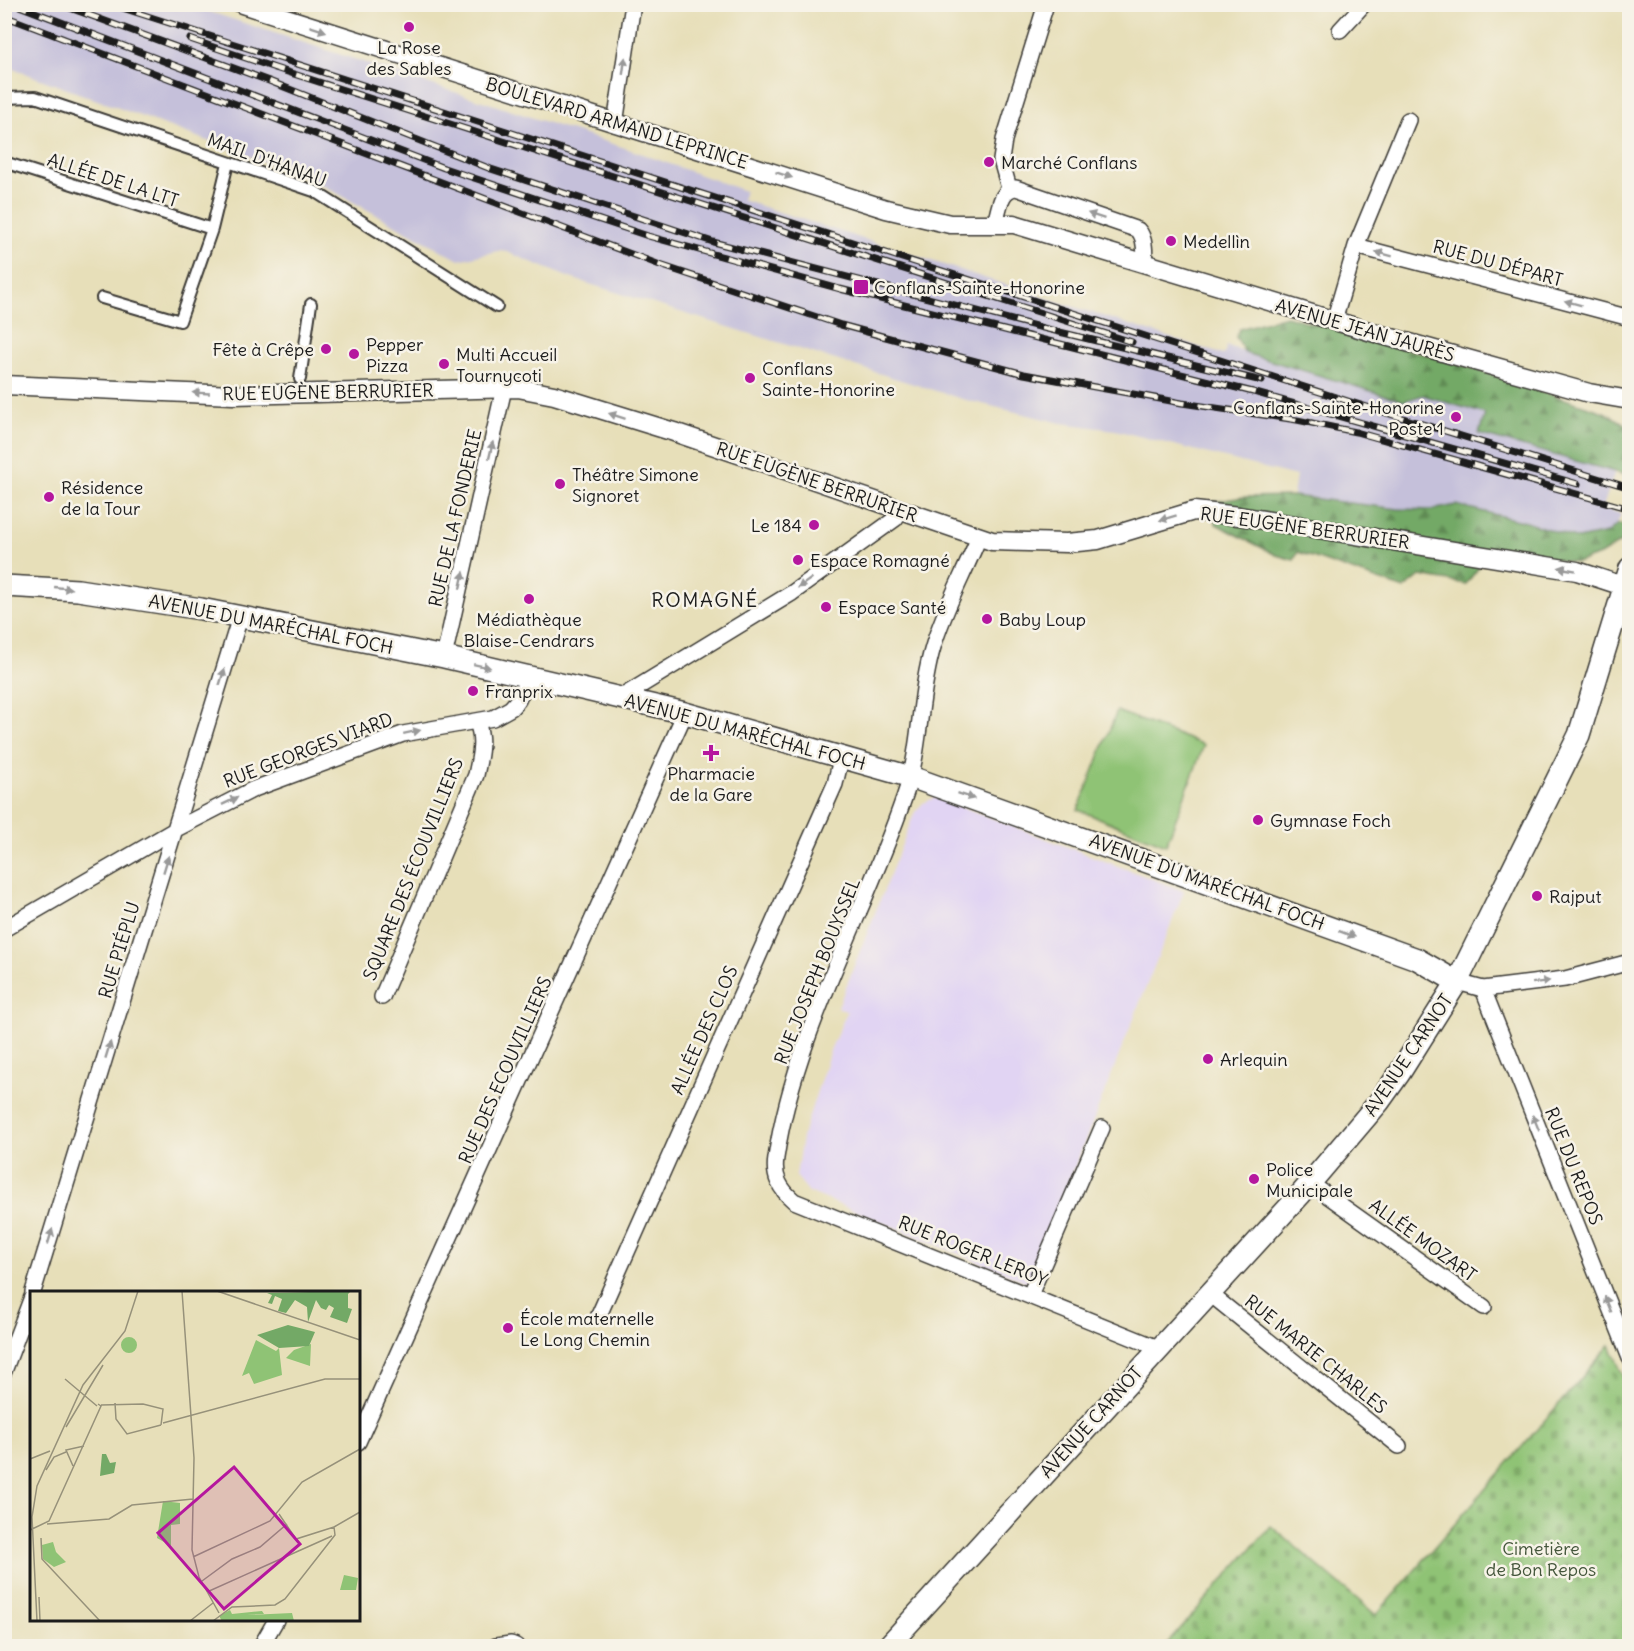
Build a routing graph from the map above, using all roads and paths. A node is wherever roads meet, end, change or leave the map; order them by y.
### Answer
1 (242, 4) edge
2 (633, 4) edge
3 (1046, 4) edge
4 (1364, 4) edge
5 (1340, 30) dead end
6 (4, 98) edge
7 (1408, 120) dead end
8 (615, 124) junction
9 (4, 162) edge
10 (228, 163) junction
11 (1010, 188) junction
12 (995, 224) junction
13 (212, 229) junction
14 (1356, 246) junction
15 (1143, 264) junction
16 (102, 298) dead end
17 (311, 304) dead end
18 (497, 307) dead end
19 (1629, 318) edge
20 (1334, 321) junction
21 (300, 379) dead end
22 (4, 385) edge
23 (504, 388) junction
24 (1589, 393) junction
25 (1629, 400) edge
26 (1629, 411) edge
27 (901, 510) junction
28 (978, 537) junction
29 (1628, 574) edge
30 (4, 586) edge
31 (240, 617) junction
32 (444, 657) junction
33 (529, 676) junction
34 (620, 698) junction
35 (685, 713) junction
36 (477, 722) junction
37 (841, 759) junction
38 (911, 777) junction
39 (178, 828) junction
40 (4, 929) edge
41 (1629, 962) edge
42 (1457, 982) junction
43 (1483, 989) junction
44 (382, 997) dead end
45 (1102, 1128) dead end
46 (1310, 1183) junction
47 (778, 1184) joint
48 (33, 1291) edge
49 (1209, 1293) junction
50 (1030, 1295) junction
51 (30, 1300) edge
52 (1484, 1307) dead end
53 (599, 1315) dead end
54 (1158, 1348) junction
55 (1629, 1358) edge
56 (4, 1371) edge
57 (360, 1438) edge
58 (1399, 1446) dead end
59 (275, 1621) edge
60 (261, 1647) edge
61 (496, 1647) edge
62 (516, 1647) edge
63 (888, 1647) edge

1 -> 8 street, BOULEVARD ARMAND LEPRINCE
8 -> 2 street
3 - 11 street
4 - 5 street
6 - 10 street, MAIL D'HANAU
7 - 14 street
8 -> 12 street, BOULEVARD ARMAND LEPRINCE
9 - 13 street, ALLÉE DE LA LTT
10 - 13 street
10 - 18 street, MAIL D'HANAU
11 - 12 street
15 -> 11 street
12 - 15 street, AVENUE JEAN JAURÈS
13 - 16 street
19 -> 14 street, RUE DU DÉPART
14 - 20 street
15 - 20 street, AVENUE JEAN JAURÈS
17 - 21 street
20 - 24 street, AVENUE JEAN JAURÈS
23 -> 22 street, RUE EUGÈNE BERRURIER
27 -> 23 street, RUE EUGÈNE BERRURIER
32 -> 23 street, RUE DE LA FONDERIE
24 - 25 street, AVENUE JEAN JAURÈS
24 - 26 street, AVENUE JEAN JAURÈS
27 - 28 street, RUE EUGÈNE BERRURIER
27 -> 34 street
29 -> 28 street, RUE EUGÈNE BERRURIER
28 - 38 street, RUE JOSEPH BOUYSSEL
29 - 42 main road, AVENUE CARNOT
30 -> 31 main road, AVENUE DU MARÉCHAL FOCH
31 - 32 main road, AVENUE DU MARÉCHAL FOCH
39 -> 31 street, RUE PIÉPLU
32 -> 33 main road, AVENUE DU MARÉCHAL FOCH
33 - 34 main road, AVENUE DU MARÉCHAL FOCH
33 - 36 street, RUE GEORGES VIARD
34 - 35 main road, AVENUE DU MARÉCHAL FOCH
35 - 37 main road, AVENUE DU MARÉCHAL FOCH
35 - 57 street, RUE DES ECOUVILLIERS
39 -> 36 street, RUE GEORGES VIARD
36 - 44 street, SQUARE DES ÉCOUVILLIERS
37 - 38 main road, AVENUE DU MARÉCHAL FOCH
37 - 53 street, ALLÉE DES CLOS
38 -> 42 main road, AVENUE DU MARÉCHAL FOCH
38 - 47 street, RUE JOSEPH BOUYSSEL
39 - 40 street, RUE GEORGES VIARD
48 -> 39 street, RUE PIÉPLU
43 -> 41 street
42 - 43 street
42 - 46 main road, AVENUE CARNOT
55 -> 43 street, RUE DU REPOS
45 - 50 street
46 - 49 main road, AVENUE CARNOT
46 - 52 street, ALLÉE MOZART
47 - 50 street, RUE ROGER LEROY
49 - 54 main road, AVENUE CARNOT
49 - 58 street, RUE MARIE CHARLES
50 - 54 street, RUE ROGER LEROY
51 - 56 street, RUE PIÉPLU
54 - 63 main road, AVENUE CARNOT
59 - 60 street
61 - 62 street

